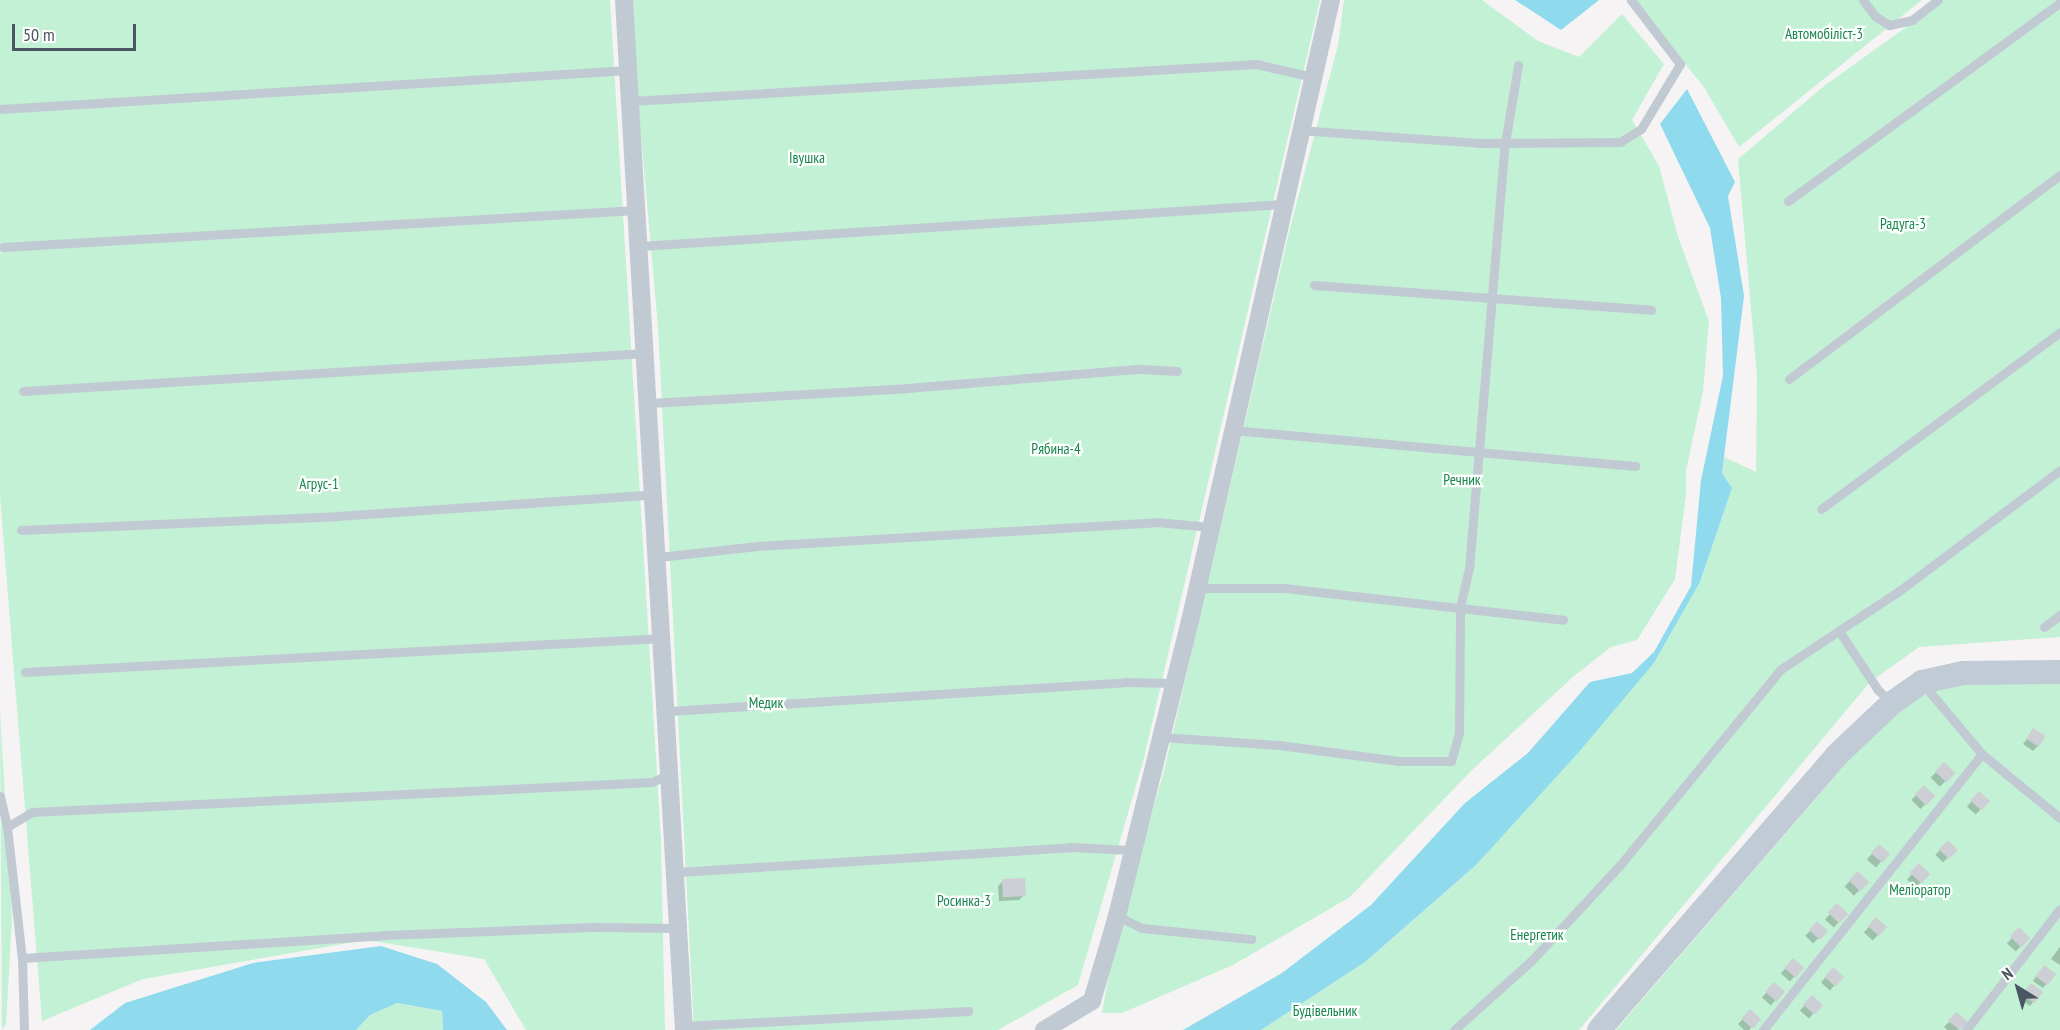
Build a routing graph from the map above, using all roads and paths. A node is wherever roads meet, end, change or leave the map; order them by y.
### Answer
1 (624, 0) edge
2 (1331, 0) edge
3 (1631, 0) edge
4 (1863, 0) edge
5 (1938, 0) edge
6 (2060, 3) edge
7 (1518, 65) dead end
8 (629, 70) junction
9 (1313, 76) junction
10 (631, 101) junction
11 (0, 109) edge
12 (1299, 130) junction
13 (1505, 143) junction
14 (2060, 175) edge
15 (1788, 201) dead end
16 (1282, 204) junction
17 (638, 210) junction
18 (640, 246) junction
19 (3, 247) dead end
20 (1314, 285) dead end
21 (1492, 298) junction
22 (1651, 310) dead end
23 (2060, 332) edge
24 (647, 352) junction
25 (1177, 371) dead end
26 (1789, 379) dead end
27 (23, 392) dead end
28 (650, 403) junction
29 (1232, 430) junction
30 (1479, 452) junction
31 (1635, 466) dead end
32 (2060, 470) edge
33 (656, 494) junction
34 (1821, 509) dead end
35 (1211, 527) junction
36 (21, 530) dead end
37 (659, 557) junction
38 (1197, 588) junction
39 (1460, 607) junction
40 (2060, 615) edge
41 (1563, 620) dead end
42 (2044, 627) dead end
43 (1839, 631) junction
44 (664, 638) junction
45 (25, 672) dead end
46 (2060, 672) edge
47 (1922, 682) junction
48 (1174, 683) junction
49 (1892, 703) junction
50 (669, 711) junction
51 (1161, 737) junction
52 (1982, 754) junction
53 (672, 773) junction
54 (0, 796) edge
55 (2060, 818) edge
56 (7, 827) junction
57 (1131, 850) junction
58 (678, 872) junction
59 (2060, 909) edge
60 (1117, 916) junction
61 (681, 928) junction
62 (1251, 939) dead end
63 (22, 958) junction
64 (969, 1011) dead end
65 (684, 1028) edge
66 (24, 1030) edge
67 (1044, 1030) edge
68 (1454, 1030) edge
69 (1599, 1030) edge
70 (1763, 1030) edge
71 (1966, 1030) edge

1 - 8 street
2 - 9 street
3 - 13 lane
4 - 5 lane
6 - 15 lane
7 - 13 lane
8 - 10 street
8 - 11 lane
9 - 10 lane
9 - 12 street
10 - 17 street
12 - 13 lane
12 - 16 street
13 - 21 lane
14 - 26 lane
16 - 18 lane
16 - 29 street
17 - 18 street
17 - 19 lane
18 - 24 street
20 - 21 lane
21 - 22 lane
21 - 30 lane
23 - 34 lane
24 - 27 lane
24 - 28 street
25 - 28 lane
28 - 33 street
29 - 30 lane
29 - 35 street
30 - 31 lane
30 - 39 lane
32 - 43 lane
33 - 36 lane
33 - 37 street
35 - 37 lane
35 - 38 street
37 - 44 street
38 - 39 lane
38 - 48 street
39 - 41 lane
39 - 51 lane
40 - 42 lane
43 - 49 lane
43 - 68 lane
44 - 45 lane
44 - 50 street
46 - 47 street
47 - 49 street
47 - 52 lane
48 - 50 lane
48 - 51 street
49 - 69 street
50 - 53 street
51 - 57 street
52 - 55 lane
52 - 70 lane
53 - 56 lane
53 - 58 street
54 - 56 lane
56 - 63 lane
57 - 58 lane
57 - 60 street
58 - 61 street
59 - 71 lane
60 - 62 lane
60 - 67 street
61 - 63 lane
61 - 65 street
63 - 66 lane
64 - 65 lane

